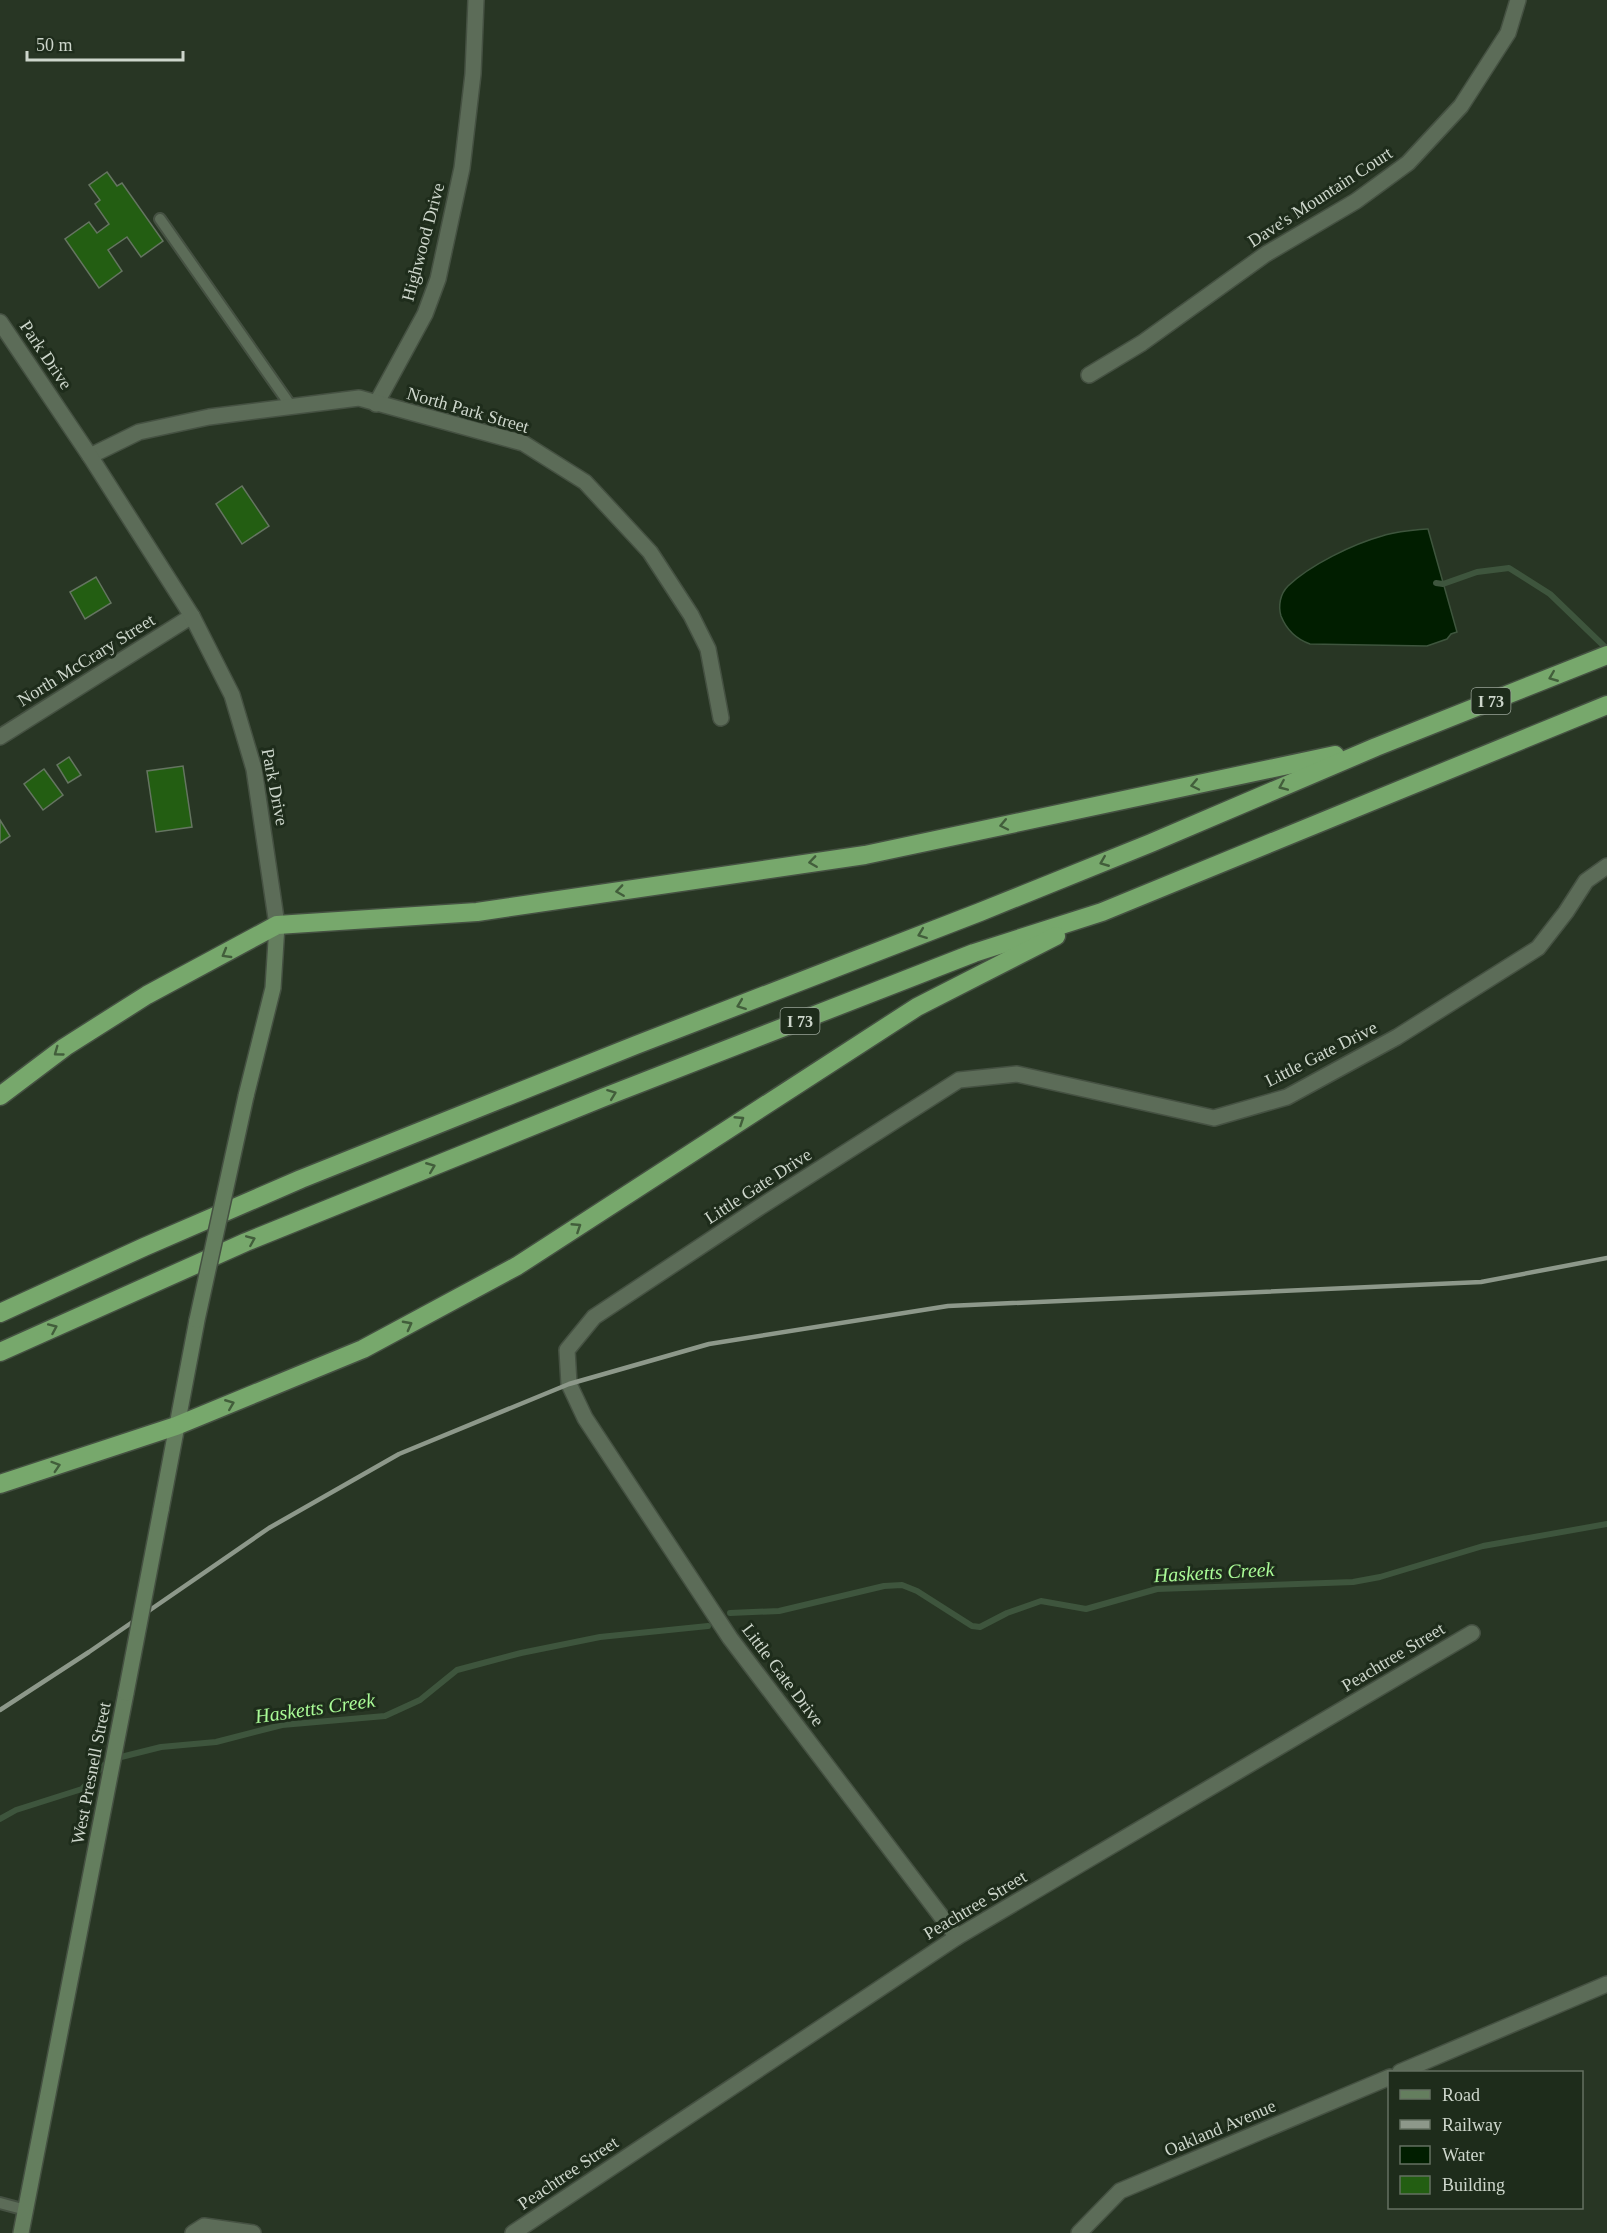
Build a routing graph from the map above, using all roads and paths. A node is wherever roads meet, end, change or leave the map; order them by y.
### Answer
1 (477, 0) edge
2 (1518, 0) edge
3 (160, 219) dead end
4 (0, 322) edge
5 (1089, 375) dead end
6 (376, 404) junction
7 (291, 406) junction
8 (90, 456) junction
9 (192, 616) junction
10 (1607, 655) edge
11 (1607, 705) edge
12 (721, 718) dead end
13 (0, 737) edge
14 (1376, 747) junction
15 (1607, 866) edge
16 (1102, 912) junction
17 (277, 925) junction
18 (0, 1096) edge
19 (0, 1313) edge
20 (197, 1320) joint
21 (0, 1352) edge
22 (176, 1426) junction
23 (0, 1484) edge
24 (1472, 1633) dead end
25 (957, 1937) junction
26 (1607, 1984) edge
27 (1405, 2071) edge
28 (1388, 2077) edge
29 (0, 2203) edge
30 (26, 2210) junction
31 (21, 2233) edge
32 (193, 2233) edge
33 (253, 2233) edge
34 (513, 2233) edge
35 (1079, 2233) edge

1 - 6 street, Highwood Drive
2 - 5 street, Dave's Mountain Court
3 - 7 lane
4 - 8 street, Park Drive
6 - 7 street
6 - 12 street, North Park Street
7 - 8 street
8 - 9 street, Park Drive
9 - 13 street, North McCrary Street
9 - 17 street, Park Drive
10 -> 14 highway, I 73
11 - 16 highway, I 73
14 -> 17 highway
14 -> 19 highway, I 73
15 - 25 street, Little Gate Drive
21 -> 16 highway, I 73
22 -> 16 highway
17 -> 18 highway
17 - 20 main road, Park Drive, bridge
20 - 22 main road, West Presnell Street
23 -> 22 highway
22 - 30 main road, West Presnell Street, bridge
24 - 25 street, Peachtree Street
25 - 34 street, Peachtree Street
26 - 27 street
28 - 35 street, Oakland Avenue
29 - 30 lane
30 - 31 main road, West Presnell Street
32 - 33 street

